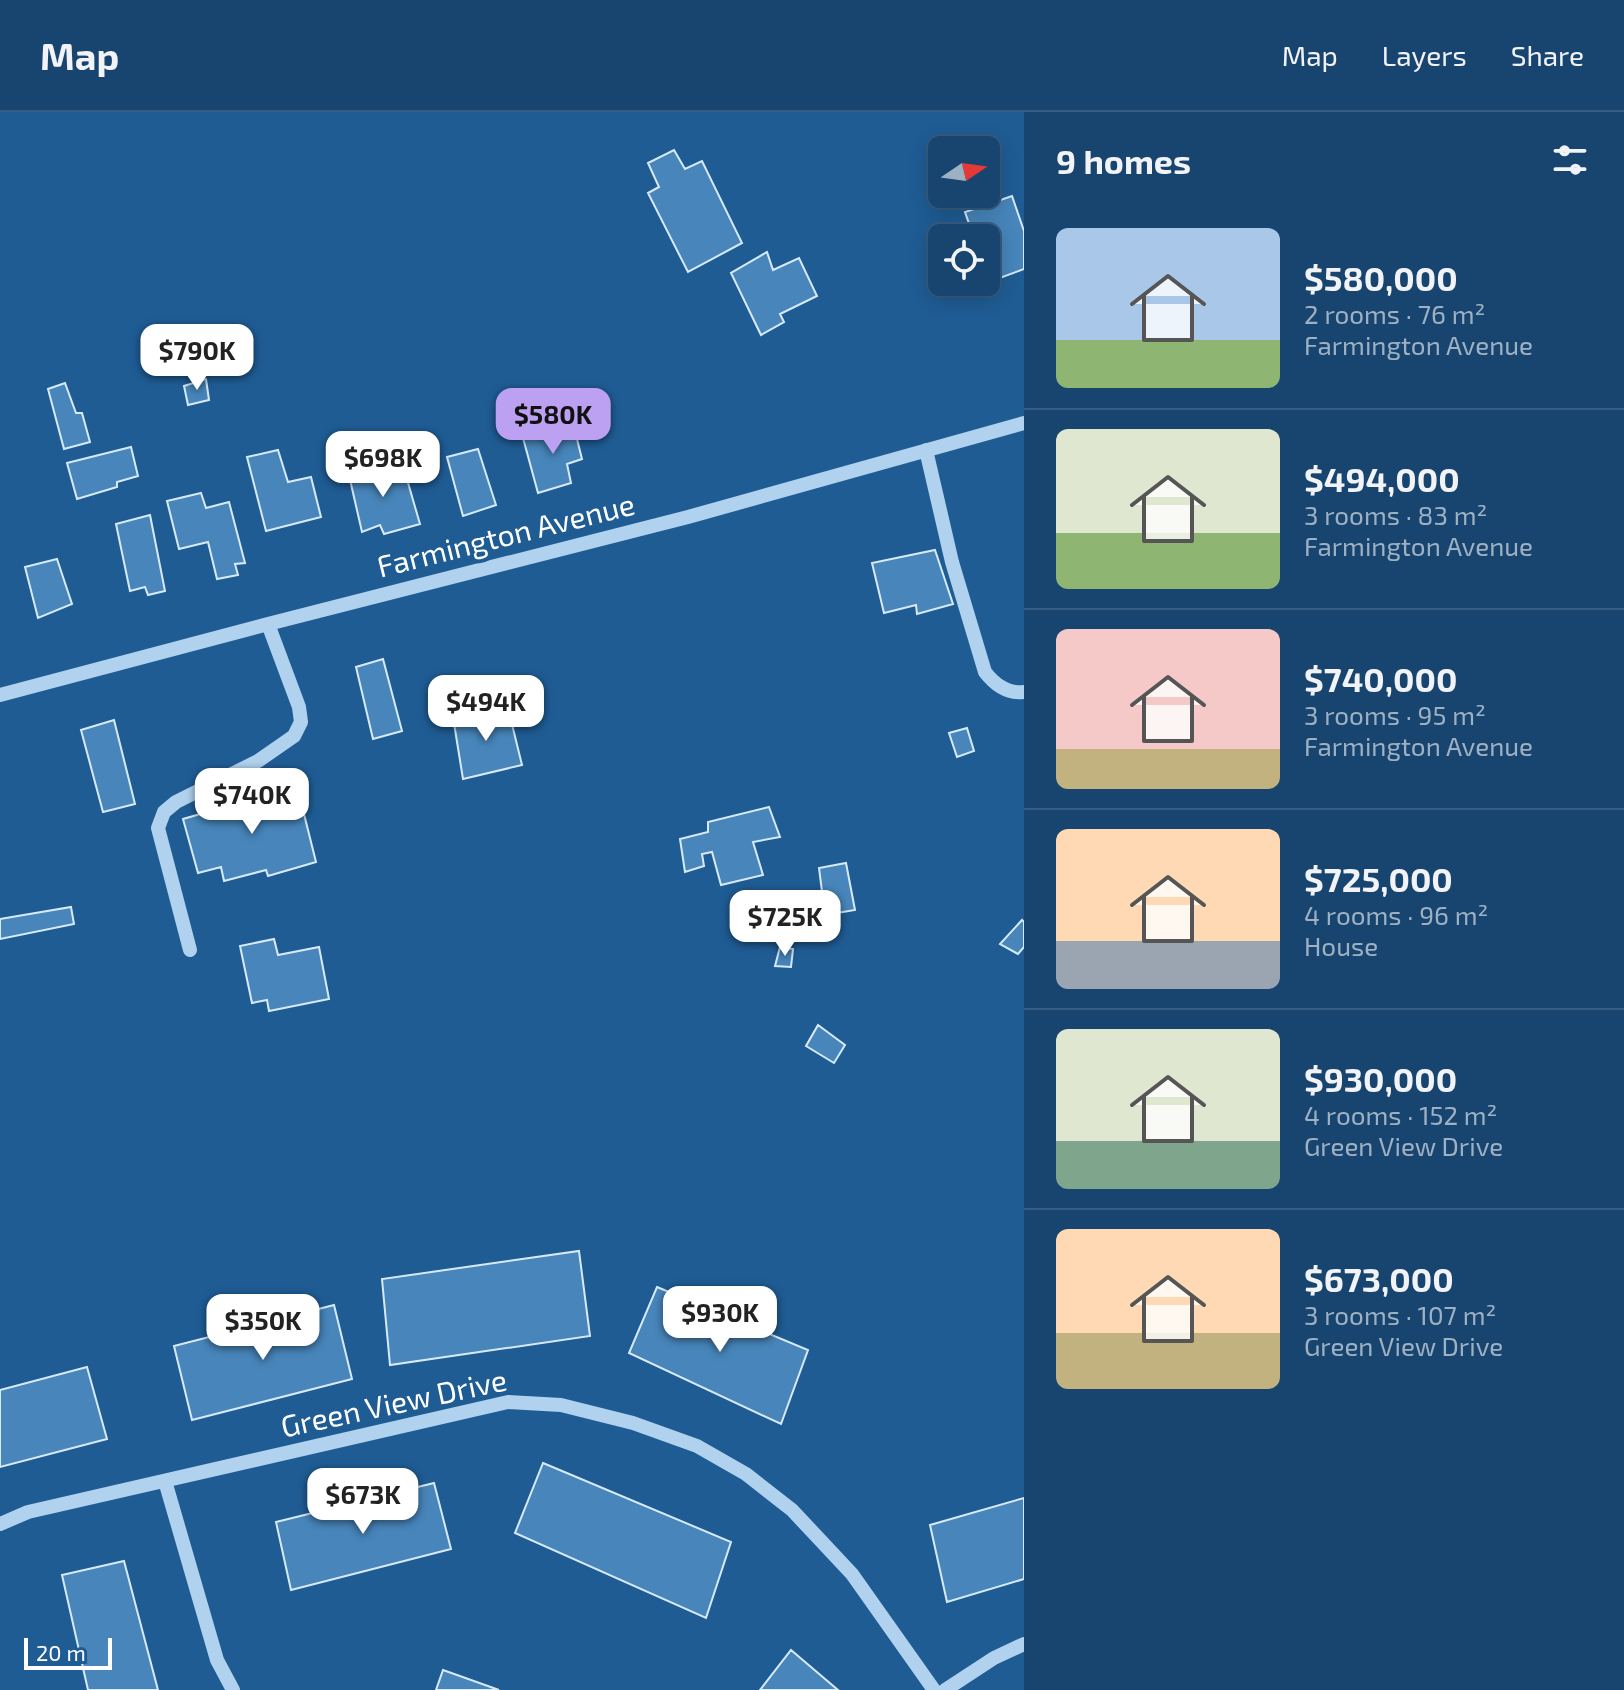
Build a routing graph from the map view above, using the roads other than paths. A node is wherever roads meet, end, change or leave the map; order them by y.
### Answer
1 (1024, 423) edge
2 (926, 450) junction
3 (268, 624) junction
4 (1024, 692) edge
5 (0, 695) edge
6 (190, 950) dead end
7 (165, 1481) junction
8 (0, 1524) edge
9 (1024, 1644) edge
10 (233, 1690) edge
11 (934, 1690) edge
12 (945, 1690) edge

1 - 2 street, Farmington Avenue
2 - 3 street, Farmington Avenue
2 - 4 street
3 - 5 street, Farmington Avenue
3 - 6 street
7 - 8 street, Green View Drive
7 - 10 street
7 - 11 street, Green View Drive
9 - 12 street

